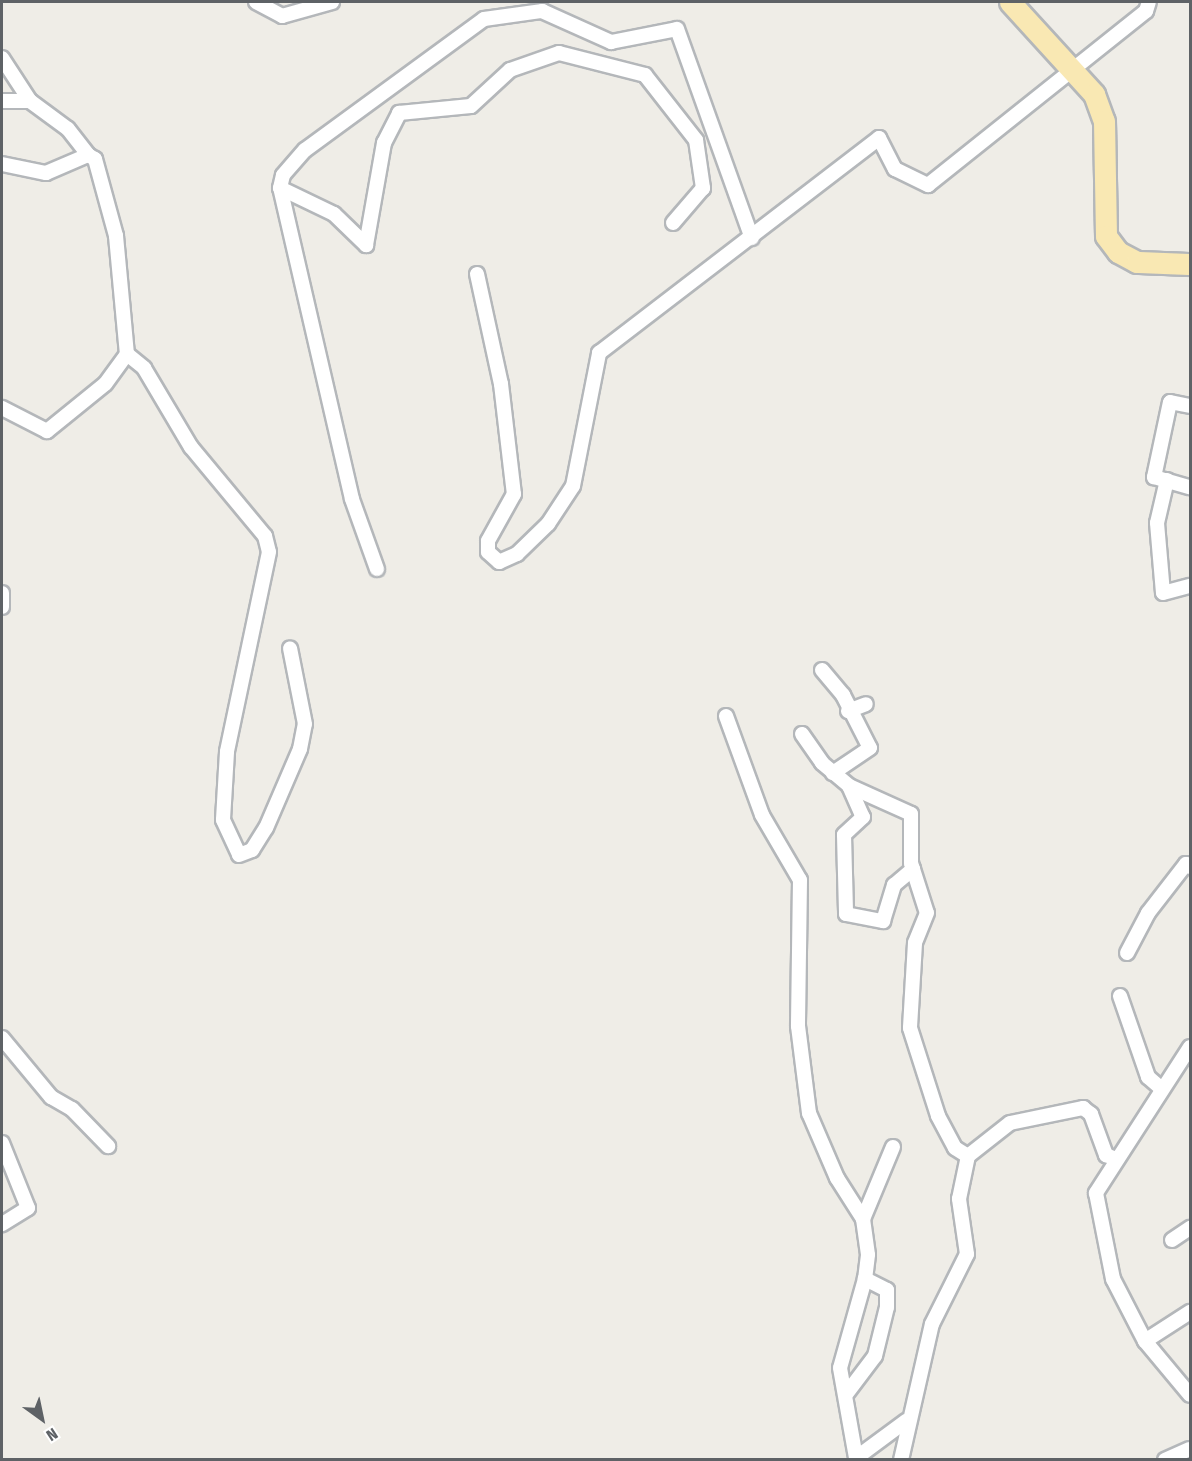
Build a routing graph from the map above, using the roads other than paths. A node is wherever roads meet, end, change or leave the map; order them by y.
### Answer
1 (256, 2) edge
2 (332, 2) edge
3 (1010, 2) edge
4 (1149, 2) edge
5 (2, 58) edge
6 (1075, 70) junction
7 (30, 100) junction
8 (2, 101) edge
9 (88, 155) junction
10 (2, 164) edge
11 (280, 188) junction
12 (673, 224) dead end
13 (752, 238) junction
14 (1191, 264) edge
15 (477, 274) dead end
16 (127, 354) junction
17 (1191, 406) edge
18 (2, 408) edge
19 (1167, 480) junction
20 (1191, 487) edge
21 (377, 569) dead end
22 (1191, 586) edge
23 (2, 593) edge
24 (2, 607) edge
25 (290, 648) dead end
26 (822, 670) dead end
27 (866, 704) dead end
28 (848, 711) junction
29 (726, 716) dead end
30 (802, 734) dead end
31 (833, 773) junction
32 (849, 786) junction
33 (1191, 867) edge
34 (913, 869) junction
35 (1127, 953) dead end
36 (1120, 996) dead end
37 (2, 1038) edge
38 (1191, 1047) edge
39 (1162, 1089) junction
40 (2, 1143) edge
41 (108, 1146) dead end
42 (893, 1147) dead end
43 (968, 1156) junction
44 (1116, 1159) junction
45 (863, 1219) junction
46 (2, 1224) edge
47 (1191, 1228) edge
48 (1172, 1240) dead end
49 (865, 1280) junction
50 (1191, 1312) edge
51 (1145, 1341) junction
52 (847, 1393) junction
53 (1191, 1395) edge
54 (906, 1421) junction
55 (1191, 1449) edge
56 (856, 1459) edge
57 (901, 1460) edge
58 (1165, 1460) edge

1 - 2 street
3 - 6 main road
4 - 6 street
5 - 7 street
6 - 13 street
6 - 14 main road
7 - 8 street
7 - 9 street
9 - 10 street
9 - 16 street
11 - 12 street
11 - 13 street
11 - 21 street
13 - 15 street
16 - 18 street
16 - 25 street
17 - 19 street
19 - 20 street
19 - 22 street
23 - 24 street
26 - 28 street
27 - 28 street
28 - 31 street
29 - 45 street
30 - 31 street
31 - 32 street
32 - 34 street
32 - 34 street
33 - 35 street
34 - 43 street
36 - 39 street
37 - 41 street
38 - 39 street
39 - 44 street
40 - 46 street
42 - 45 street
43 - 44 street
43 - 54 street
44 - 51 street
45 - 49 street
47 - 48 street
49 - 52 street
49 - 52 street
50 - 51 street
51 - 53 street
52 - 56 street
54 - 56 street
54 - 57 street
55 - 58 street

